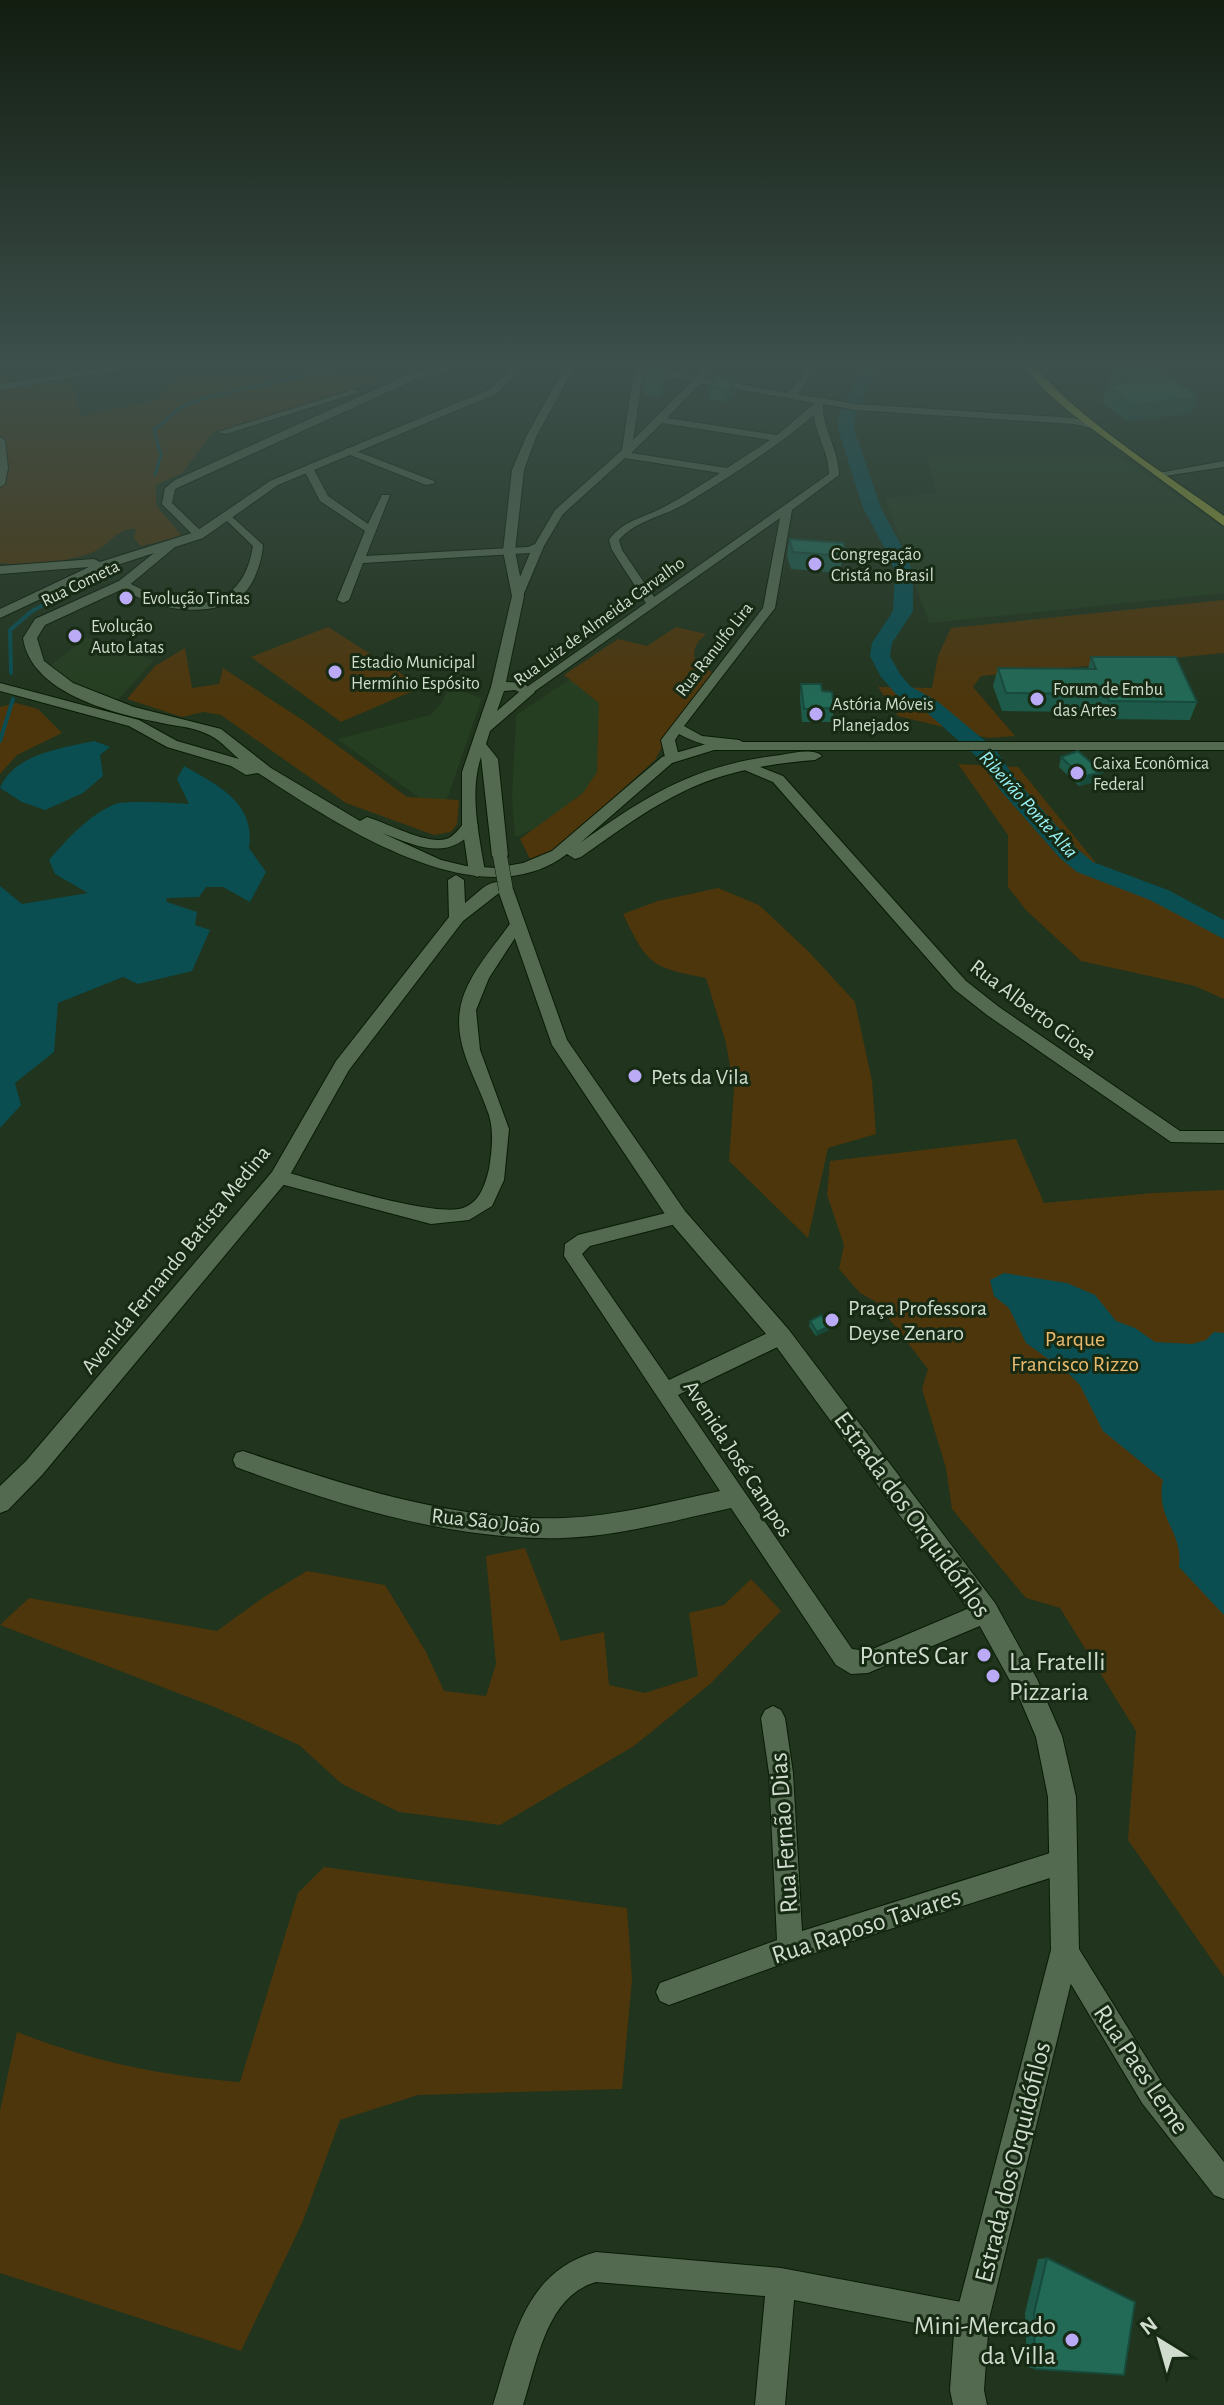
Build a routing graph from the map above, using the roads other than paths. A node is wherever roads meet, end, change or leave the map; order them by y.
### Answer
1 (187, 478) edge
2 (285, 478) edge
3 (311, 478) edge
4 (418, 478) edge
5 (517, 478) edge
6 (596, 478) edge
7 (716, 478) edge
8 (830, 478) edge
9 (1164, 478) edge
10 (430, 483) dead end
11 (386, 497) dead end
12 (787, 510) junction
13 (229, 517) junction
14 (1224, 522) edge
15 (370, 529) junction
16 (199, 535) junction
17 (169, 547) junction
18 (779, 548) junction
19 (795, 549) edge
20 (509, 551) junction
21 (534, 554) junction
22 (360, 560) junction
23 (115, 561) junction
24 (512, 566) junction
25 (142, 570) junction
26 (0, 573) edge
27 (123, 584) junction
28 (58, 585) junction
29 (518, 596) junction
30 (343, 600) dead end
31 (652, 603) junction
32 (0, 614) edge
33 (46, 671) junction
34 (0, 689) edge
35 (17, 691) junction
36 (496, 692) junction
37 (528, 692) junction
38 (514, 705) junction
39 (194, 724) junction
40 (677, 727) junction
41 (484, 729) junction
42 (172, 744) junction
43 (478, 744) junction
44 (739, 744) junction
45 (1224, 746) edge
46 (914, 747) junction
47 (672, 757) junction
48 (491, 759) junction
49 (747, 766) junction
50 (469, 772) junction
51 (706, 775) junction
52 (333, 811) junction
53 (470, 825) junction
54 (477, 872) junction
55 (456, 880) junction
56 (502, 887) junction
57 (457, 917) junction
58 (517, 924) junction
59 (1224, 1137) edge
60 (279, 1177) junction
61 (678, 1217) junction
62 (781, 1336) junction
63 (666, 1391) junction
64 (243, 1460) dead end
65 (734, 1498) junction
66 (0, 1502) edge
67 (986, 1612) junction
68 (773, 1718) dead end
69 (1063, 1862) junction
70 (790, 1948) junction
71 (1065, 1950) junction
72 (669, 1992) dead end
73 (1224, 2185) edge
74 (781, 2283) junction
75 (972, 2319) junction
76 (508, 2405) edge
77 (770, 2405) edge
78 (970, 2405) edge

1 - 16 street
2 - 13 main road
3 - 15 street
4 - 10 street
5 - 20 main road
6 - 21 street
7 - 31 street
8 - 12 street, Rua Luiz de Almeida Carvalho
9 - 14 main road
11 - 15 street
12 - 18 street, Rua Ranulfo Lira
12 - 31 street, Rua Luiz de Almeida Carvalho
13 - 16 main road
13 - 27 street
15 - 22 street
16 - 17 main road
17 - 23 main road
17 - 25 main road, Rua Cometa
18 - 19 street
18 - 40 street, Rua Ranulfo Lira
20 - 21 street
20 - 22 street
20 - 24 main road
21 - 24 main road
21 - 29 street
22 - 30 street
23 - 25 main road
23 - 26 main road
23 - 28 main road, Rua Cometa
24 - 29 main road
25 - 27 main road, Rua Cometa
26 - 28 main road
27 - 33 main road, Rua Cometa
28 - 32 main road, Rua Cometa
29 - 36 main road
31 - 37 street, Rua Luiz de Almeida Carvalho
33 - 35 main road
33 - 39 main road
34 - 35 main road
35 - 42 main road
36 - 37 main road
36 - 38 main road
36 - 41 main road
37 - 38 main road, Rua Luiz de Almeida Carvalho
38 - 41 main road, Rua Luiz de Almeida Carvalho
39 - 42 main road
39 - 52 main road
40 - 44 street
40 - 47 street, Rua Ranulfo Lira
41 - 43 main road
42 - 55 main road
43 - 48 main road
43 - 50 main road
44 - 46 main road
44 - 47 main road
44 - 49 main road
45 - 46 main road
46 - 49 main road
47 - 51 main road
47 - 54 main road
48 - 50 main road
48 - 56 main road, Estrada dos Orquidófilos, bridge
49 - 51 main road
49 - 59 street, Rua Alberto Giosa
50 - 53 main road
51 - 56 main road
52 - 53 main road
52 - 54 main road
53 - 54 main road
55 - 56 main road
55 - 57 main road
56 - 57 main road, Avenida Fernando Batista Medina
56 - 58 main road, Estrada dos Orquidófilos
57 - 60 main road, Avenida Fernando Batista Medina
58 - 60 street
58 - 61 main road, Estrada dos Orquidófilos
60 - 66 main road, Avenida Fernando Batista Medina
61 - 62 main road, Estrada dos Orquidófilos
61 - 63 street, Avenida José Campos
62 - 63 street
62 - 67 main road, Estrada dos Orquidófilos
63 - 65 street, Avenida José Campos
64 - 65 street, Rua São João
65 - 67 street, Avenida José Campos
67 - 69 main road, Estrada dos Orquidófilos
68 - 70 street, Rua Fernão Dias
69 - 70 street, Rua Raposo Tavares
69 - 71 main road, Estrada dos Orquidófilos
70 - 72 street, Rua Raposo Tavares
71 - 73 street, Rua Paes Leme
71 - 75 main road, Estrada dos Orquidófilos
74 - 75 street
74 - 76 street
74 - 77 street
75 - 78 main road, Estrada dos Orquidófilos

